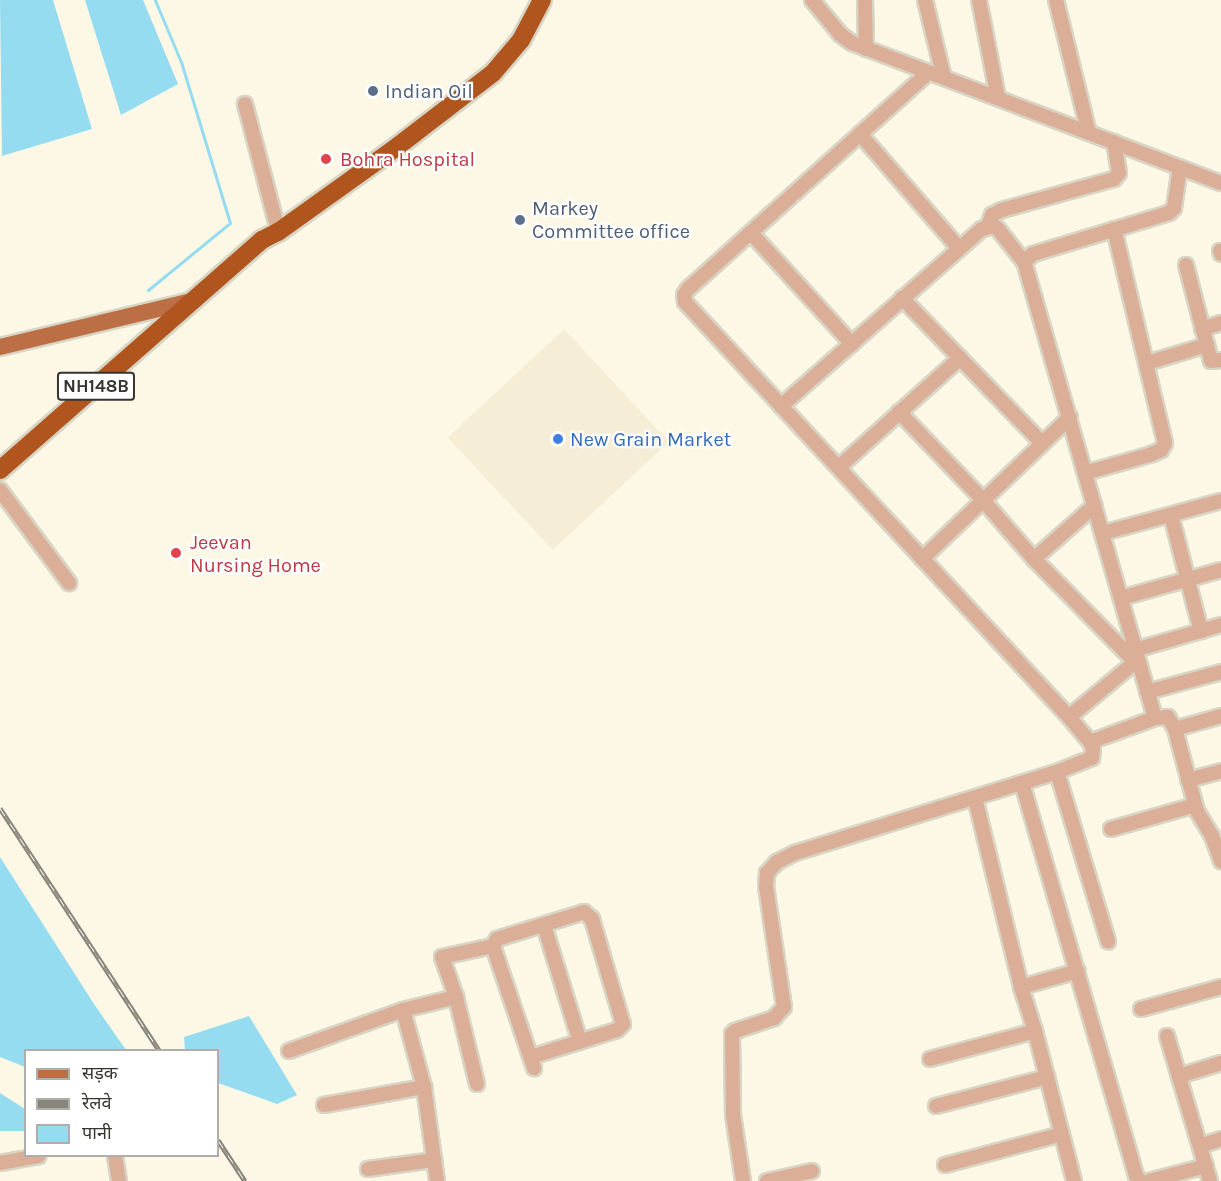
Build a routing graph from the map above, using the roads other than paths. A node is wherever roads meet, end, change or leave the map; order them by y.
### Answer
1 (529, 0) edge
2 (542, 0) edge
3 (812, 0) edge
4 (865, 0) edge
5 (925, 0) edge
6 (979, 0) edge
7 (1056, 0) edge
8 (517, 37) junction
9 (866, 49) junction
10 (928, 72) junction
11 (944, 78) junction
12 (998, 98) junction
13 (245, 104) dead end
14 (1089, 133) junction
15 (860, 134) junction
16 (1114, 142) junction
17 (1180, 167) junction
18 (1221, 183) edge
19 (276, 222) junction
20 (988, 226) junction
21 (1114, 229) junction
22 (751, 233) junction
23 (262, 240) junction
24 (958, 247) junction
25 (1024, 262) junction
26 (1186, 265) dead end
27 (902, 298) junction
28 (192, 302) junction
29 (1221, 323) edge
30 (1202, 329) junction
31 (852, 344) junction
32 (1207, 345) junction
33 (0, 347) edge
34 (960, 357) junction
35 (1221, 360) edge
36 (1147, 363) junction
37 (781, 406) junction
38 (899, 412) junction
39 (1070, 417) junction
40 (1042, 443) junction
41 (839, 467) junction
42 (0, 470) edge
43 (1085, 473) junction
44 (0, 490) edge
45 (982, 500) junction
46 (1221, 501) edge
47 (1095, 505) junction
48 (1171, 515) junction
49 (1103, 533) junction
50 (1034, 558) junction
51 (922, 559) junction
52 (1221, 570) edge
53 (1188, 578) junction
54 (69, 583) dead end
55 (1121, 598) junction
56 (1221, 625) edge
57 (1202, 631) junction
58 (1136, 660) junction
59 (1221, 672) edge
60 (1147, 692) junction
61 (1221, 716) edge
62 (1070, 717) junction
63 (1155, 718) junction
64 (1175, 729) junction
65 (1090, 742) junction
66 (1221, 771) edge
67 (1057, 772) junction
68 (1188, 780) junction
69 (1022, 783) junction
70 (975, 798) junction
71 (1195, 805) junction
72 (1111, 829) dead end
73 (1217, 834) edge
74 (1221, 861) edge
75 (544, 925) junction
76 (1108, 941) dead end
77 (493, 946) junction
78 (1078, 971) junction
79 (1021, 987) junction
80 (1221, 987) edge
81 (456, 997) junction
82 (1141, 1009) dead end
83 (403, 1010) junction
84 (1035, 1031) junction
85 (1167, 1036) dead end
86 (580, 1042) junction
87 (290, 1051) dead end
88 (930, 1059) dead end
89 (1221, 1063) edge
90 (1179, 1076) junction
91 (1047, 1077) junction
92 (477, 1084) dead end
93 (424, 1087) junction
94 (324, 1105) dead end
95 (936, 1106) dead end
96 (1062, 1134) junction
97 (1221, 1139) edge
98 (1200, 1146) junction
99 (27, 1157) edge
100 (115, 1157) edge
101 (434, 1160) junction
102 (0, 1162) edge
103 (945, 1165) dead end
104 (1206, 1166) junction
105 (368, 1169) dead end
106 (812, 1171) dead end
107 (740, 1180) edge
108 (119, 1181) edge
109 (437, 1181) edge
110 (767, 1181) edge
111 (1074, 1181) edge
112 (1140, 1181) edge
113 (1149, 1181) edge
114 (1209, 1181) edge

1 - 8 highway, NH148B
2 - 8 highway, NH148B
3 - 9 street
4 - 9 street
5 - 11 street
6 - 12 street
7 - 14 street
8 - 19 highway, NH148B
8 - 23 highway, NH148B
9 - 10 street
10 - 11 street
10 - 15 street
11 - 12 street
12 - 14 street
13 - 19 street
14 - 16 street
15 - 22 street
15 - 24 street
16 - 17 street
16 - 20 street
17 - 18 street
17 - 21 street
19 - 23 highway, NH148B
20 - 24 street
20 - 25 street
21 - 25 street
21 - 36 street
22 - 31 street
22 - 37 street
23 - 28 highway, NH148B
24 - 27 street
25 - 39 street
26 - 30 street
27 - 31 street
27 - 34 street
28 - 33 main road
28 - 42 highway, NH148B
29 - 30 street
30 - 32 street
31 - 37 street
32 - 35 street
32 - 36 street
34 - 38 street
34 - 40 street
36 - 43 street
37 - 41 street
38 - 41 street
38 - 45 street
39 - 40 street
39 - 43 street
40 - 45 street
41 - 51 street
43 - 47 street
44 - 54 street
45 - 50 street
45 - 51 street
46 - 48 street
47 - 49 street
47 - 50 street
48 - 49 street
48 - 53 street
49 - 55 street
50 - 58 street
51 - 62 street
52 - 53 street
53 - 55 street
53 - 57 street
55 - 58 street
56 - 57 street
57 - 58 street
58 - 60 street
58 - 62 street
59 - 60 street
60 - 63 street
61 - 64 street
62 - 65 street
63 - 64 street
63 - 65 street
64 - 68 street
65 - 67 street
66 - 68 street
67 - 69 street
67 - 76 street
68 - 71 street
69 - 70 street
69 - 78 street
70 - 79 street
70 - 107 street
71 - 72 street
71 - 73 street
73 - 74 street
75 - 77 street
75 - 86 street
75 - 86 street
77 - 81 street
77 - 86 street
78 - 79 street
78 - 112 street
79 - 84 street
80 - 82 street
81 - 83 street
81 - 92 street
83 - 87 street
83 - 93 street
84 - 88 street
84 - 91 street
85 - 90 street
89 - 90 street
90 - 98 street
91 - 95 street
91 - 96 street
93 - 94 street
93 - 101 street
96 - 103 street
96 - 111 street
97 - 98 street
98 - 104 street
99 - 102 street
100 - 108 street
101 - 105 street
101 - 109 street
104 - 113 street
104 - 114 street
106 - 110 street

